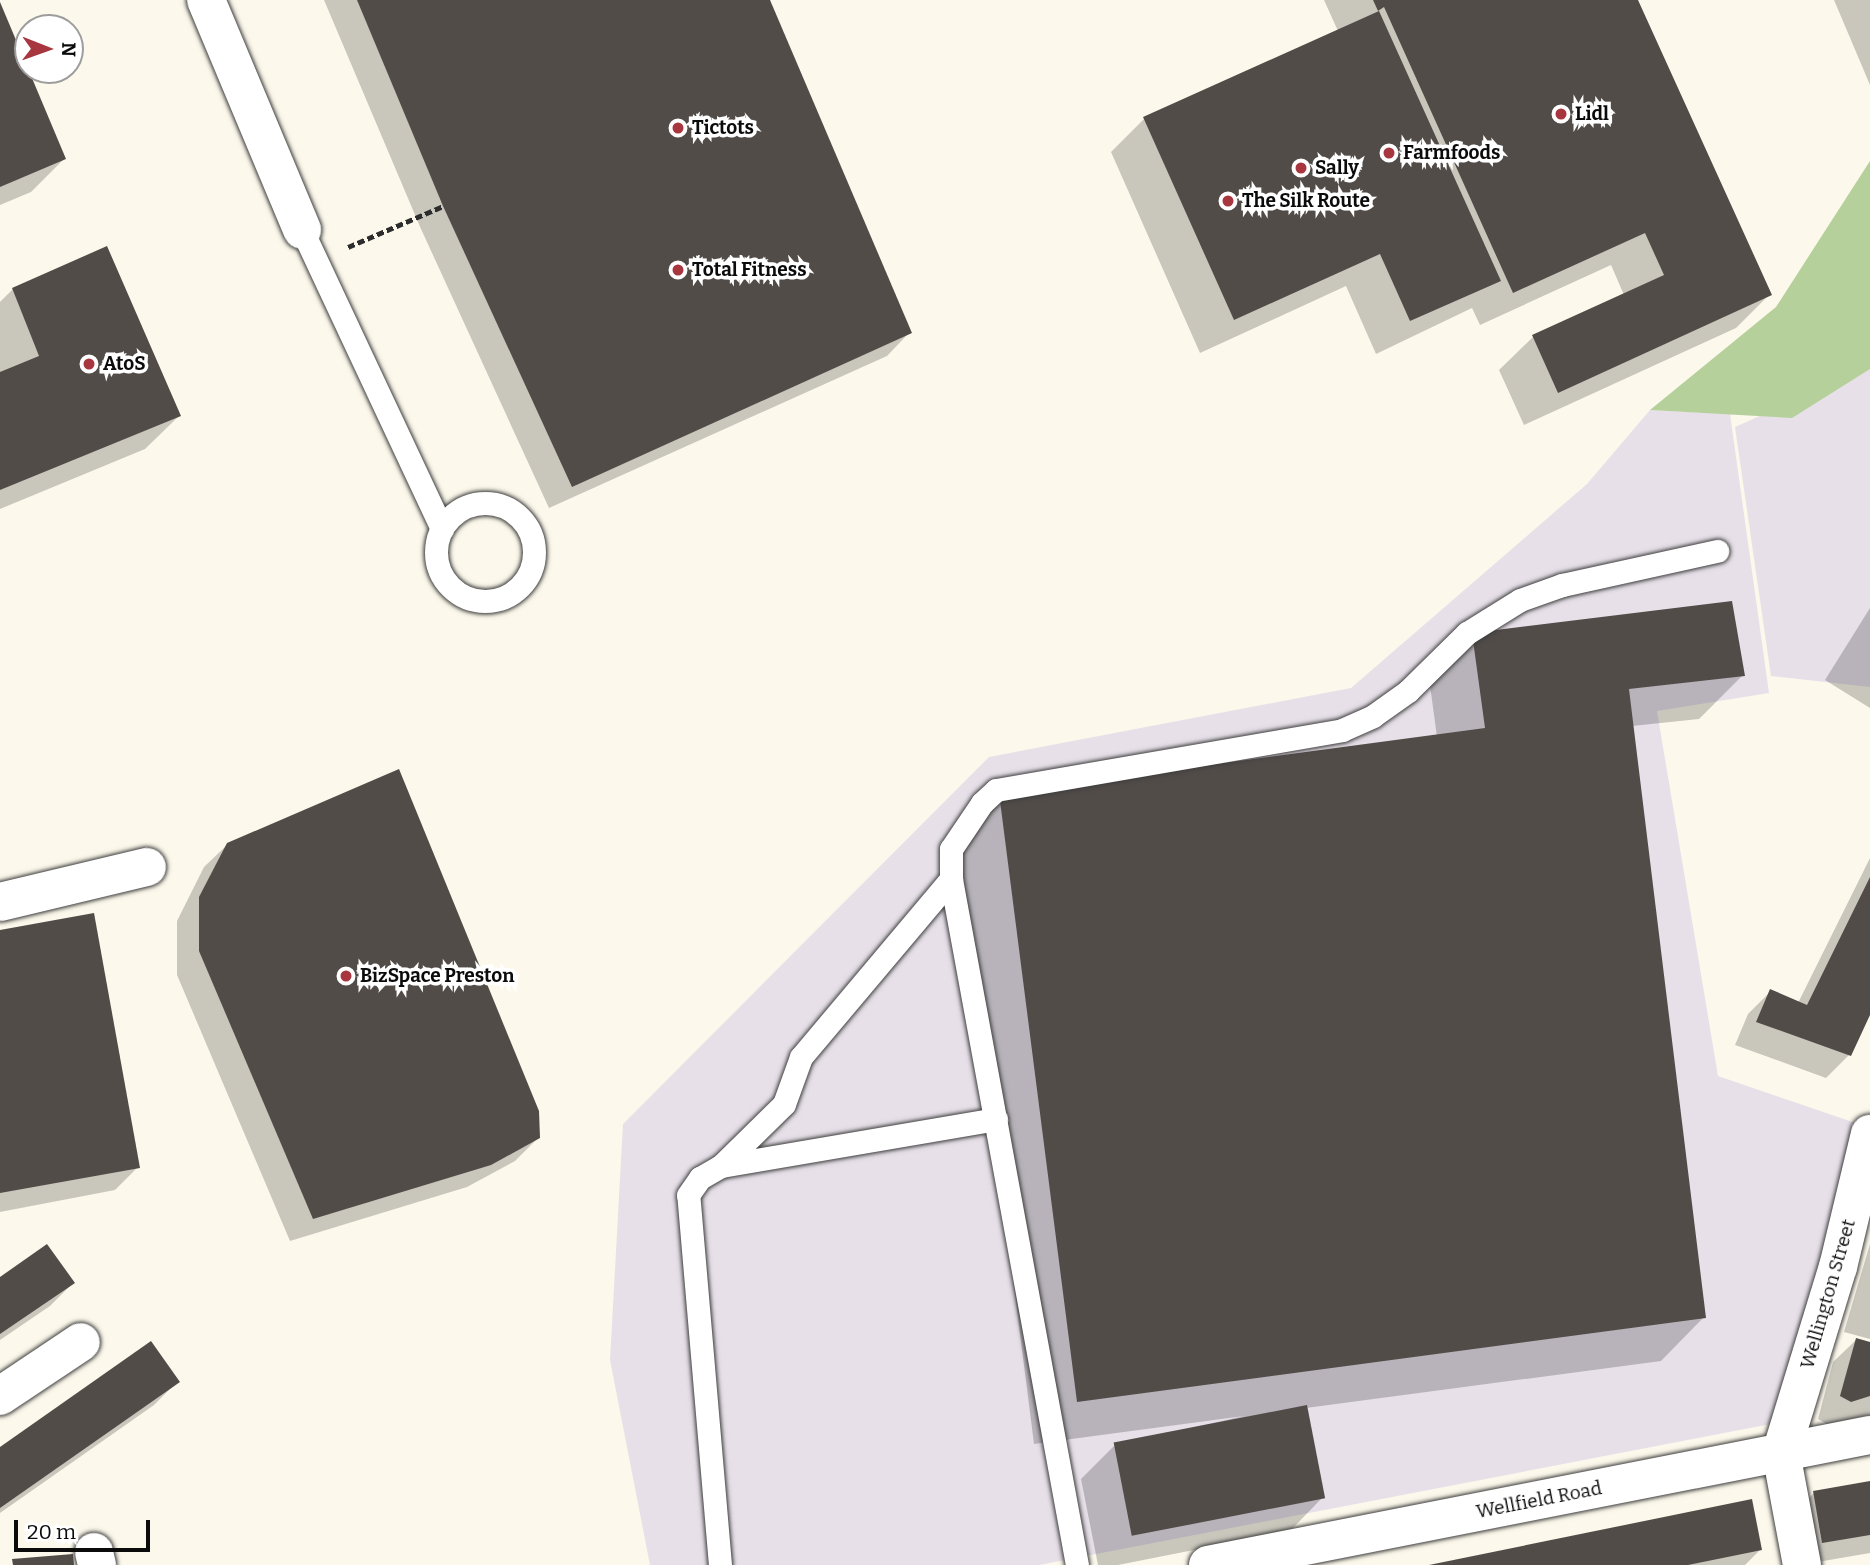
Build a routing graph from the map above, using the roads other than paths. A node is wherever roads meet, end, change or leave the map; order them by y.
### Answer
1 (206, 0) edge
2 (310, 246) joint
3 (442, 529) junction
4 (1717, 551) dead end
5 (148, 867) dead end
6 (951, 879) junction
7 (0, 902) edge
8 (996, 1119) junction
9 (1870, 1134) edge
10 (721, 1166) junction
11 (81, 1342) dead end
12 (0, 1396) edge
13 (1870, 1435) edge
14 (1781, 1453) junction
15 (720, 1565) edge
16 (1077, 1565) edge
17 (1208, 1565) edge
18 (1802, 1565) edge

1 - 2 street
2 - 3 lane
3 - 3 lane
4 - 6 lane
5 - 7 street
6 - 8 lane
6 - 10 lane
8 - 10 lane
8 - 16 lane
9 - 14 street, Wellington Street
10 - 15 lane
11 - 12 street
13 - 14 street, Wellfield Road
14 - 17 street, Wellfield Road
14 - 18 street

